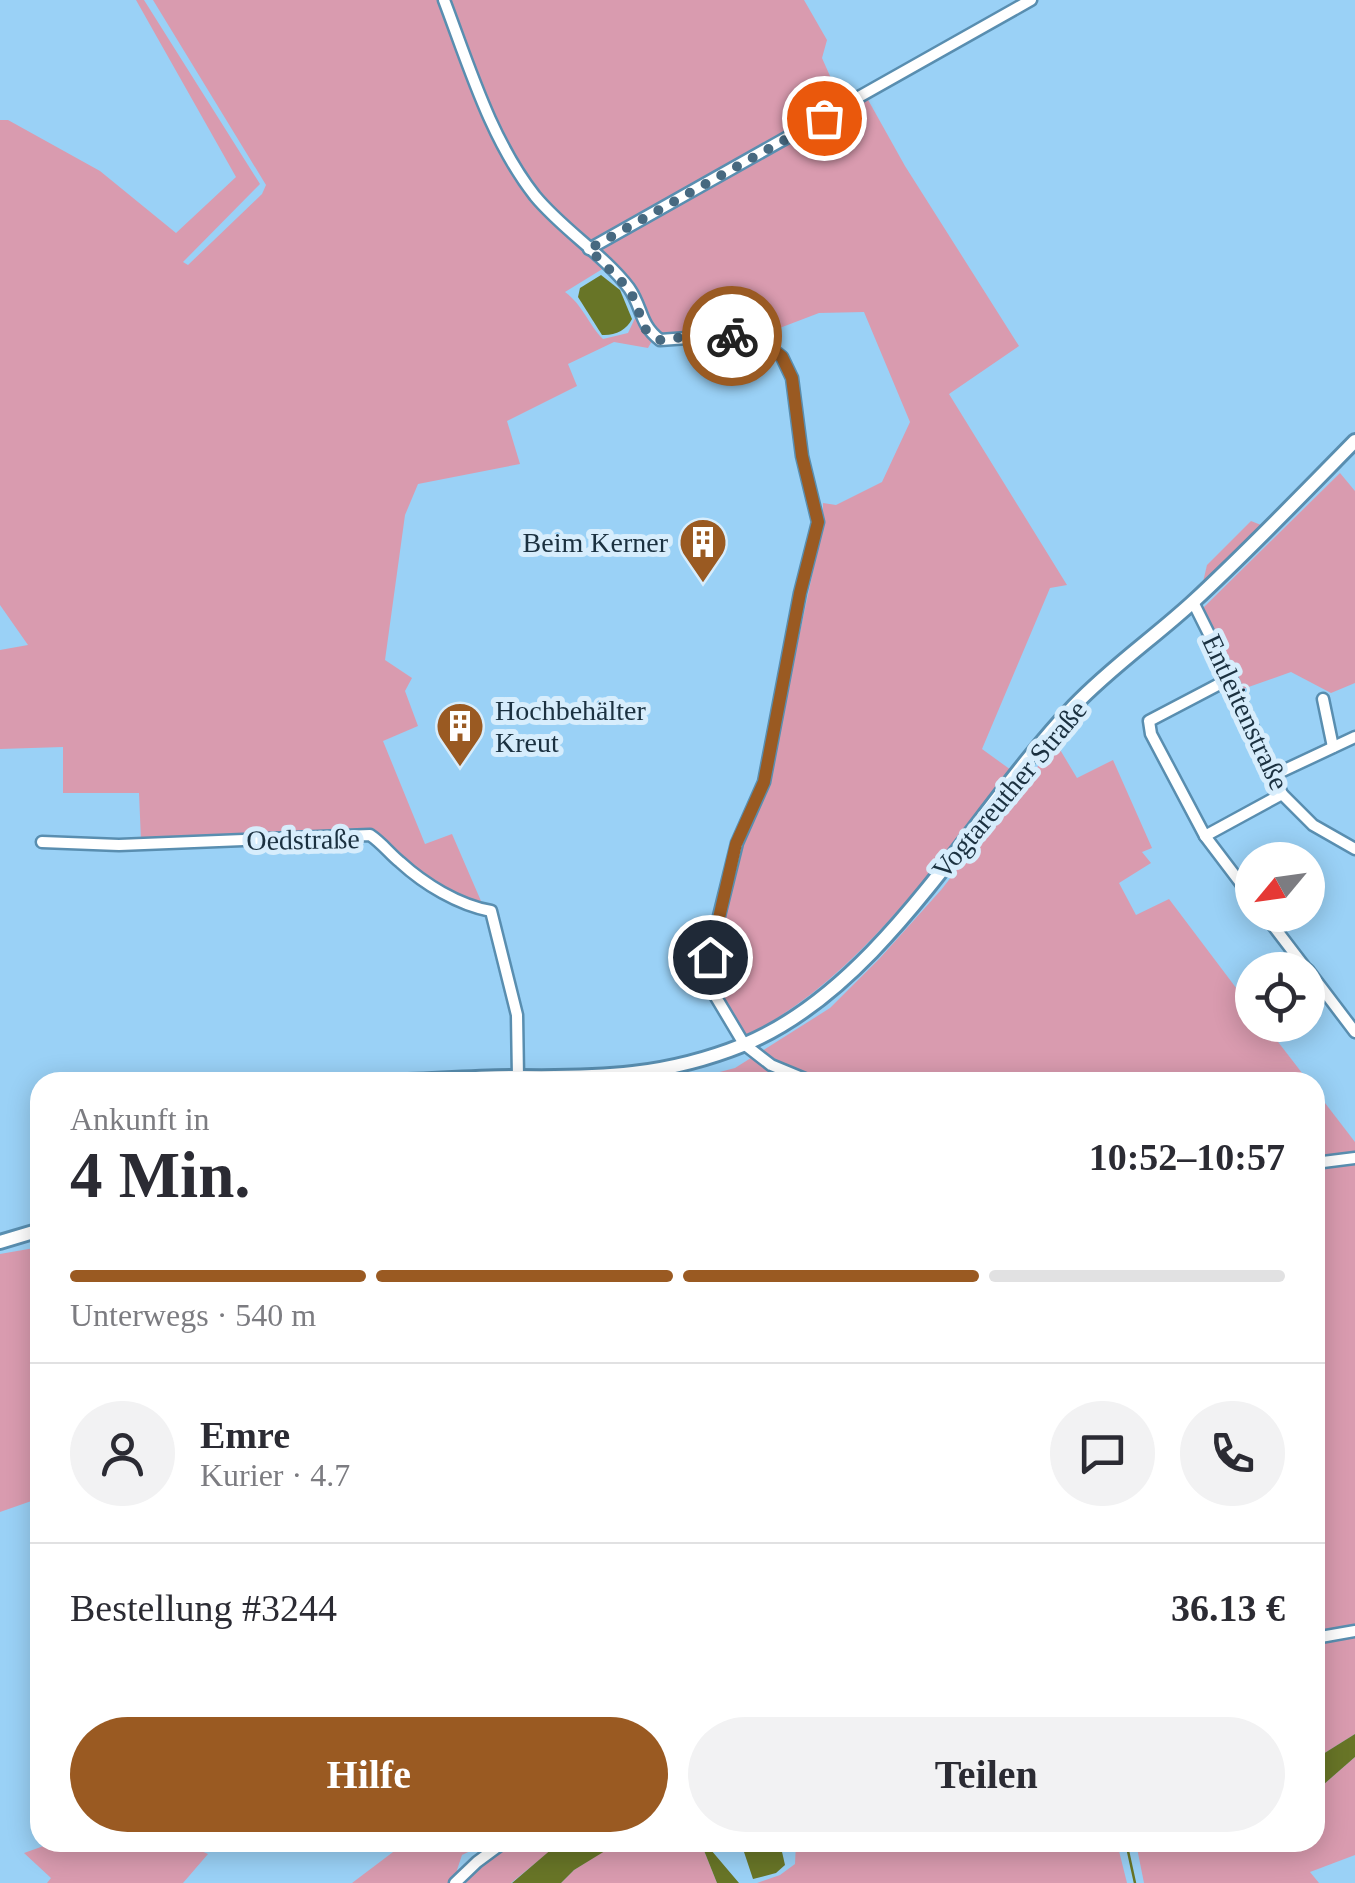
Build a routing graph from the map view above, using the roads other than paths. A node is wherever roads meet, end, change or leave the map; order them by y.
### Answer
1 (444, 0) edge
2 (1030, 0) edge
3 (589, 249) junction
4 (1355, 441) edge
5 (1192, 602) junction
6 (1232, 678) junction
7 (1323, 699) dead end
8 (1355, 737) edge
9 (1333, 747) junction
10 (1274, 775) junction
11 (1282, 794) junction
12 (1205, 836) junction
13 (42, 842) dead end
14 (1355, 849) edge
15 (1235, 876) edge
16 (1278, 932) edge
17 (1293, 952) edge
18 (1325, 993) edge
19 (1355, 1032) edge
20 (744, 1044) junction
21 (518, 1072) edge
22 (654, 1072) edge
23 (788, 1072) edge
24 (1355, 1158) edge
25 (1325, 1162) edge
26 (30, 1233) edge
27 (0, 1242) edge
28 (1355, 1631) edge
29 (1325, 1636) edge
30 (490, 1852) edge
31 (456, 1883) edge

1 - 3 street
2 - 3 street
3 - 20 street
4 - 5 main road, Vogtareuther Straße
5 - 6 street, Entleitenstraße
5 - 20 main road, Vogtareuther Straße
6 - 10 street, Entleitenstraße
6 - 12 street
7 - 9 street
8 - 9 street
9 - 10 street
10 - 11 street, Entleitenstraße
11 - 12 street
11 - 14 street, Entleitenstraße
12 - 15 street
13 - 21 street, Oedstraße
16 - 17 street
18 - 19 street
20 - 22 main road, Vogtareuther Straße
20 - 23 street
24 - 25 street
26 - 27 main road
28 - 29 street
30 - 31 street

